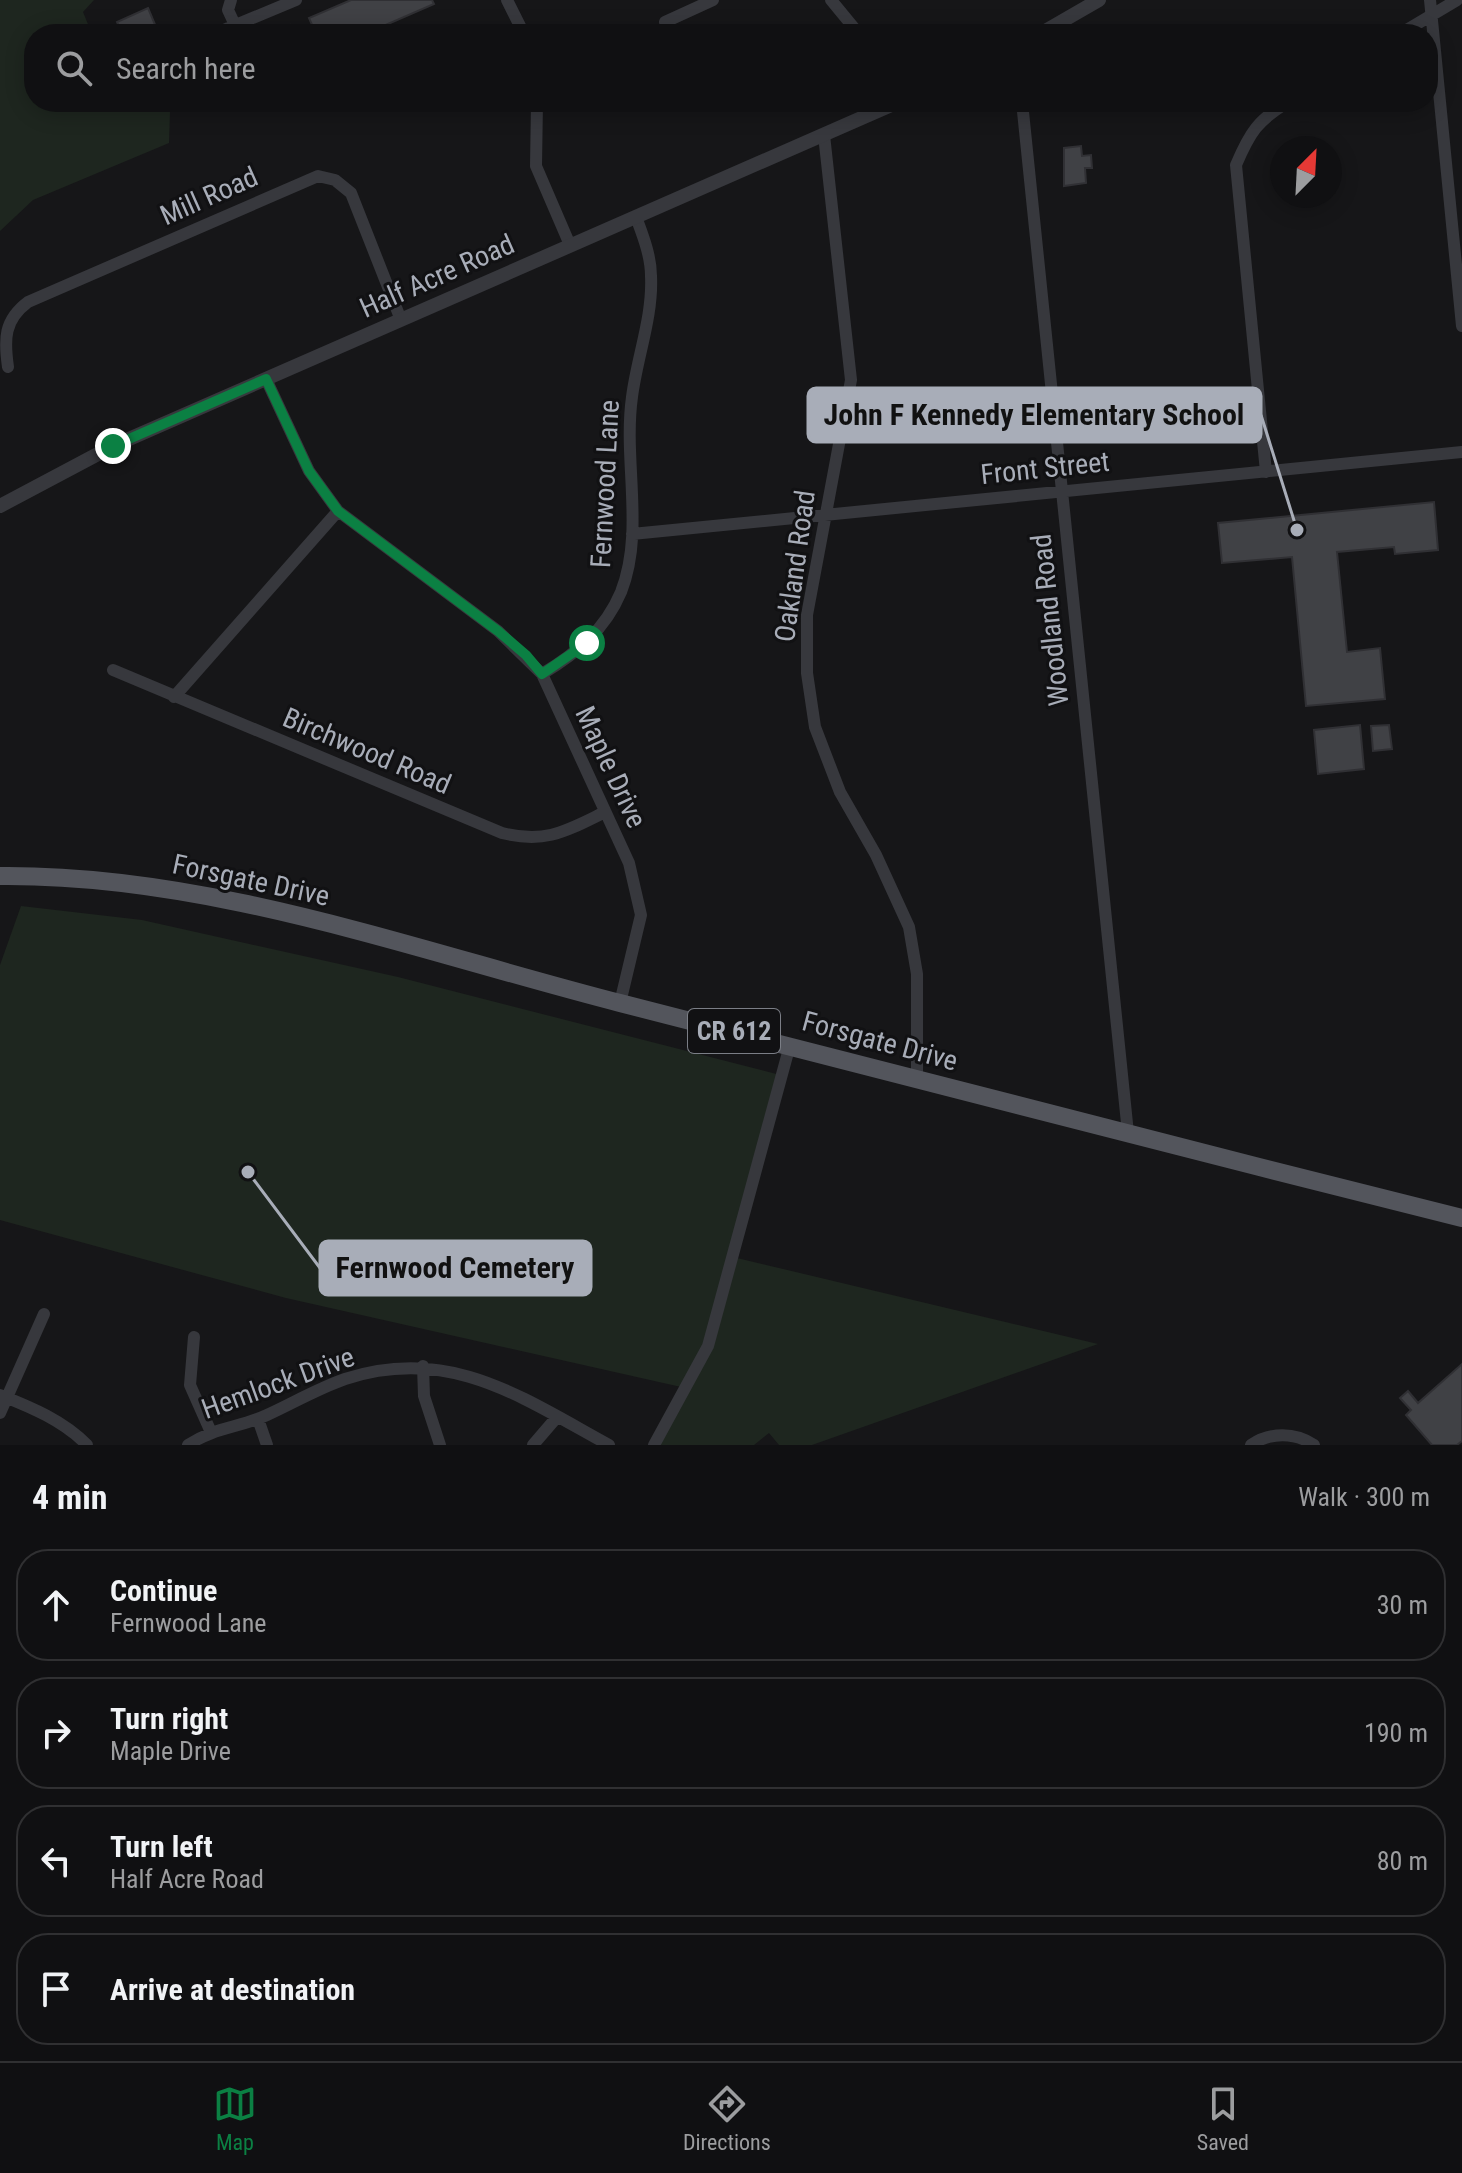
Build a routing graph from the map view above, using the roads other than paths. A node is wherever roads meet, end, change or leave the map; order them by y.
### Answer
1 (231, 0) edge
2 (296, 0) edge
3 (507, 0) edge
4 (713, 0) edge
5 (831, 0) edge
6 (1099, 0) edge
7 (1430, 0) edge
8 (1457, 0) edge
9 (1082, 4) edge
10 (1431, 15) junction
11 (665, 22) dead end
12 (235, 24) edge
13 (237, 24) edge
14 (519, 24) edge
15 (851, 24) edge
16 (1054, 24) edge
17 (1416, 24) edge
18 (1432, 24) edge
19 (1438, 85) edge
20 (537, 112) edge
21 (876, 112) edge
22 (1023, 112) edge
23 (1271, 112) edge
24 (824, 135) junction
25 (636, 217) junction
26 (570, 245) junction
27 (401, 320) junction
28 (1462, 326) edge
29 (8, 367) dead end
30 (266, 379) junction
31 (1462, 452) edge
32 (1266, 472) junction
33 (1060, 490) junction
34 (0, 506) edge
35 (338, 511) junction
36 (825, 514) junction
37 (632, 534) junction
38 (113, 670) dead end
39 (542, 674) junction
40 (174, 697) junction
41 (605, 812) junction
42 (0, 876) edge
43 (620, 1003) junction
44 (790, 1045) junction
45 (917, 1081) junction
46 (1128, 1133) junction
47 (1462, 1218) edge
48 (44, 1314) dead end
49 (194, 1337) dead end
50 (423, 1366) junction
51 (3, 1396) edge
52 (0, 1413) edge
53 (557, 1417) junction
54 (258, 1419) junction
55 (210, 1430) junction
56 (87, 1445) edge
57 (188, 1445) edge
58 (267, 1445) edge
59 (440, 1445) edge
60 (533, 1445) edge
61 (609, 1445) edge
62 (654, 1445) edge
63 (1251, 1445) edge
64 (1314, 1445) edge

1 - 12 street
2 - 13 street
3 - 14 street
4 - 11 street
5 - 15 street
6 - 9 street
7 - 10 street
8 - 10 street
9 - 16 street
10 - 17 street
10 - 18 street
19 - 28 street
20 - 26 street
21 - 24 street, Half Acre Road
22 - 33 street, Woodland Road
23 - 32 street
24 - 25 street, Half Acre Road
24 - 36 street, Oakland Road
25 - 26 street, Half Acre Road
25 - 37 street, Fernwood Lane
26 - 27 street, Half Acre Road
27 - 29 street, Mill Road
27 - 30 street, Half Acre Road
30 - 34 street, Half Acre Road
30 - 35 street, Maple Drive
31 - 32 street, Front Street
32 - 33 street, Front Street
33 - 36 street, Front Street
33 - 46 street, Woodland Road
35 - 39 street, Maple Drive
35 - 40 street
36 - 37 street, Front Street
36 - 45 street, Oakland Road
37 - 39 street, Fernwood Lane
38 - 40 street, Birchwood Road
39 - 41 street, Maple Drive
40 - 41 street, Birchwood Road
41 - 43 street, Maple Drive
42 - 43 main road, Forsgate Drive / CR 612
43 - 44 main road, Forsgate Drive / CR 612
44 - 45 main road, Forsgate Drive / CR 612
44 - 62 street
45 - 46 main road, Forsgate Drive / CR 612
46 - 47 main road, Forsgate Drive / CR 612
48 - 51 street
49 - 55 street
50 - 53 street, Hemlock Drive
50 - 54 street, Hemlock Drive
50 - 59 street
51 - 52 street
51 - 56 street
53 - 60 street
53 - 61 street, Hemlock Drive
54 - 55 street, Hemlock Drive
54 - 58 street
55 - 57 street, Hemlock Drive
63 - 64 street

